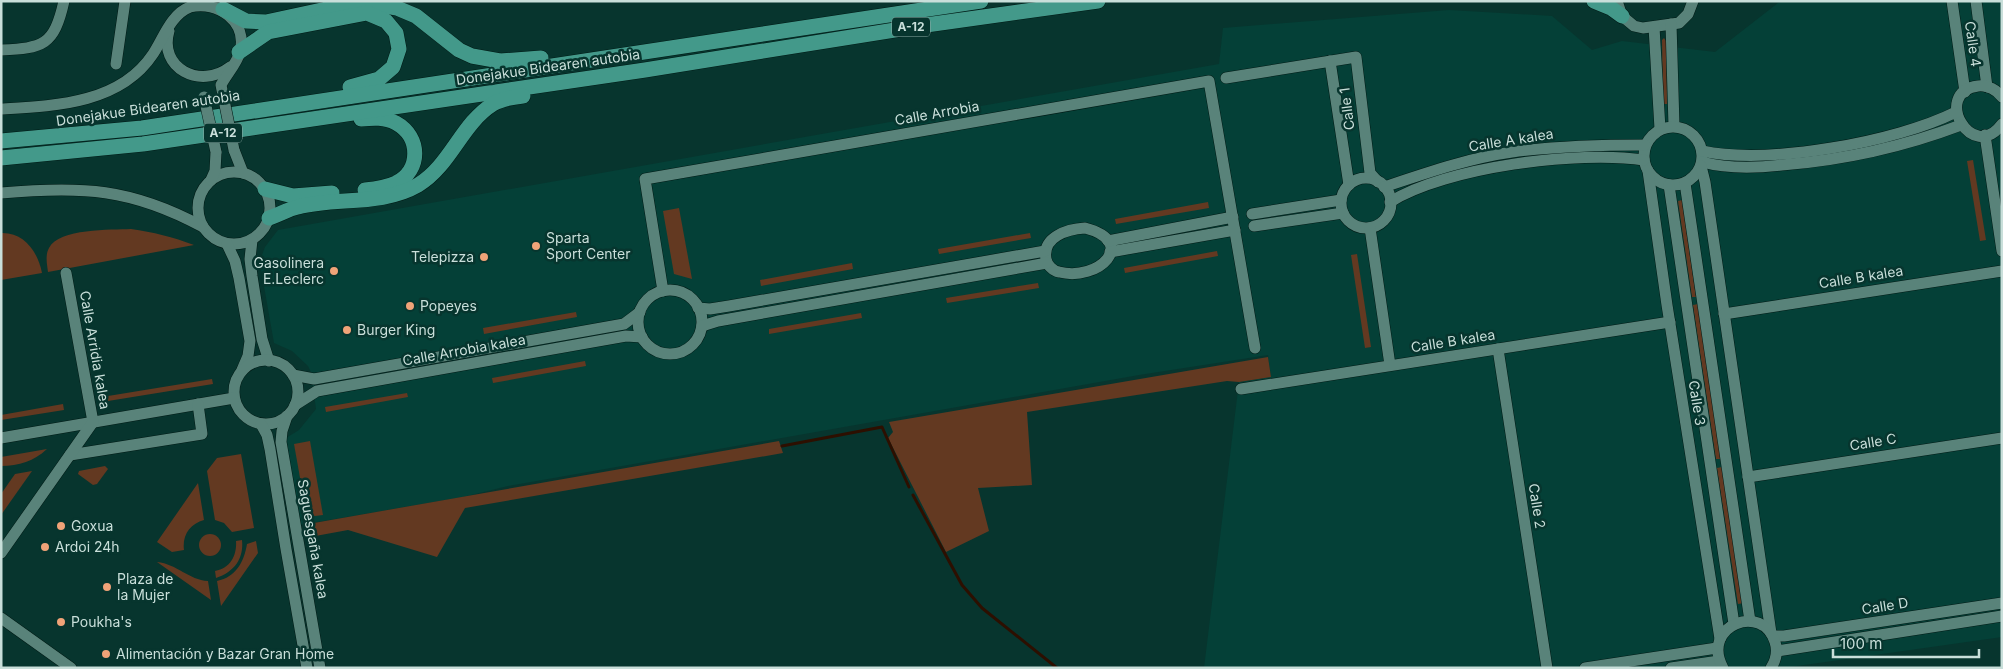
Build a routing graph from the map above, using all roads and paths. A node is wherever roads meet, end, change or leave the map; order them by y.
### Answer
1 (64, 1) edge
2 (125, 1) edge
3 (981, 1) edge
4 (1098, 1) edge
5 (1594, 1) edge
6 (1617, 1) edge
7 (1693, 1) edge
8 (1952, 1) edge
9 (1976, 1) edge
10 (223, 9) junction
11 (1622, 16) junction
12 (1671, 24) junction
13 (171, 25) junction
14 (1654, 27) junction
15 (1, 50) edge
16 (240, 52) junction
17 (622, 55) junction
18 (1330, 61) junction
19 (116, 64) dead end
20 (231, 66) junction
21 (645, 70) junction
22 (200, 78) junction
23 (1226, 78) dead end
24 (1988, 87) junction
25 (1965, 92) junction
26 (2001, 95) edge
27 (287, 105) junction
28 (1, 109) edge
29 (1956, 112) junction
30 (2002, 124) edge
31 (1961, 125) junction
32 (1674, 126) junction
33 (263, 127) junction
34 (1660, 129) junction
35 (1985, 135) junction
36 (1, 141) edge
37 (1645, 145) junction
38 (1, 158) edge
39 (1702, 160) junction
40 (1646, 166) junction
41 (243, 173) junction
42 (211, 180) junction
43 (1685, 183) junction
44 (1349, 184) junction
45 (1381, 184) junction
46 (1669, 185) junction
47 (265, 189) junction
48 (1, 193) edge
49 (1341, 200) junction
50 (1390, 202) junction
51 (1343, 213) junction
52 (1233, 217) junction
53 (269, 218) junction
54 (203, 227) junction
55 (1370, 228) junction
56 (1235, 230) junction
57 (252, 240) junction
58 (227, 244) junction
59 (1109, 246) junction
60 (1045, 251) junction
61 (2002, 251) edge
62 (1047, 263) junction
63 (2002, 271) edge
64 (66, 273) dead end
65 (663, 291) junction
66 (698, 308) junction
67 (640, 312) junction
68 (1724, 314) junction
69 (1670, 322) junction
70 (702, 326) junction
71 (642, 337) junction
72 (1255, 348) dead end
73 (1498, 349) junction
74 (269, 361) junction
75 (1390, 365) junction
76 (242, 370) junction
77 (293, 376) junction
78 (1241, 389) dead end
79 (234, 398) junction
80 (198, 404) junction
81 (295, 405) junction
82 (287, 416) junction
83 (92, 422) junction
84 (261, 424) junction
85 (1, 438) edge
86 (2002, 438) edge
87 (70, 455) junction
88 (1748, 477) junction
89 (1, 553) edge
90 (2002, 603) edge
91 (2002, 616) edge
92 (1, 618) edge
93 (1750, 621) junction
94 (1734, 624) junction
95 (1772, 634) junction
96 (1718, 643) junction
97 (1777, 651) junction
98 (1721, 664) edge
99 (66, 666) edge
100 (307, 668) edge
101 (320, 668) edge
102 (1547, 668) edge
103 (1585, 668) edge
104 (1671, 668) edge
105 (1771, 668) edge

1 - 15 street
2 - 19 street
3 - 17 highway, Donejakue Bidearen autobia / A-12
4 - 21 highway, Donejakue Bidearen autobia / A-12
5 - 11 highway
6 - 11 street
7 - 12 street
8 - 25 street, Calle 4
9 - 24 street, Calle 4
10 - 13 street
10 - 16 street
10 - 17 highway
11 - 14 street
12 - 14 street
12 - 32 street
13 - 22 street
13 - 28 street
14 - 34 street
16 - 20 street
16 - 27 highway
17 - 27 highway, Donejakue Bidearen autobia / A-12
18 - 23 street, Calle 1
18 - 44 street, Calle 1
18 - 45 street, Calle 1
20 - 22 street
20 - 41 street, bridge
21 - 33 highway, Donejakue Bidearen autobia / A-12
21 - 53 highway
22 - 42 street, bridge
24 - 25 street
24 - 26 street
25 - 29 street
27 - 36 highway, Donejakue Bidearen autobia / A-12
29 - 31 street
29 - 39 street
30 - 35 street
31 - 35 street
31 - 39 street
32 - 34 street
32 - 39 street
33 - 38 highway, Donejakue Bidearen autobia / A-12
33 - 47 highway
34 - 37 street
35 - 61 street
37 - 40 street
37 - 45 street, Calle A kalea
39 - 43 street
39 - 68 street
40 - 46 street
40 - 50 street, Calle A kalea
40 - 69 street, Calle 3
41 - 42 street
41 - 47 street
42 - 54 street
43 - 46 street
43 - 93 street, Calle 3
44 - 45 street
44 - 49 street
45 - 50 street
46 - 94 street, Calle 3
47 - 53 street
48 - 54 street
49 - 51 street
49 - 51 street
50 - 55 street
51 - 55 street
52 - 56 street, Calle Arrobia
52 - 59 street
52 - 65 street, Calle Arrobia
53 - 57 street
54 - 58 street
55 - 75 street
56 - 59 street
56 - 72 street, Calle Arrobia
57 - 58 street
57 - 74 street
58 - 76 street
59 - 60 street
59 - 62 street
60 - 62 street
60 - 66 street
62 - 70 street
63 - 68 street, Calle B kalea
64 - 83 street, Calle Arridia kalea
65 - 66 street
65 - 67 street
66 - 70 street
67 - 71 street
67 - 77 street, Calle Arrobia kalea
68 - 88 street
69 - 73 street, Calle B kalea
69 - 96 street, Calle 3
70 - 71 street
71 - 81 street, Calle Arrobia kalea
73 - 75 street, Calle B kalea
73 - 102 street, Calle 2
74 - 76 street
74 - 77 street
75 - 78 street, Calle B kalea
76 - 79 street
77 - 81 street
79 - 80 street
79 - 84 street
80 - 83 street
80 - 87 street
81 - 82 street
82 - 84 street
82 - 101 street, Saguesgaña kalea
83 - 85 street
83 - 87 street, Calle Arridia kalea
84 - 100 street, Saguesgaña kalea
86 - 88 street, Calle C
87 - 89 street, Calle Arridia kalea
88 - 95 street
90 - 95 street, Calle D
91 - 97 street, Calle D
92 - 99 street
93 - 94 street
93 - 95 street
94 - 96 street
95 - 97 street
96 - 98 street, Calle 3
96 - 103 street
97 - 105 street
98 - 104 street

